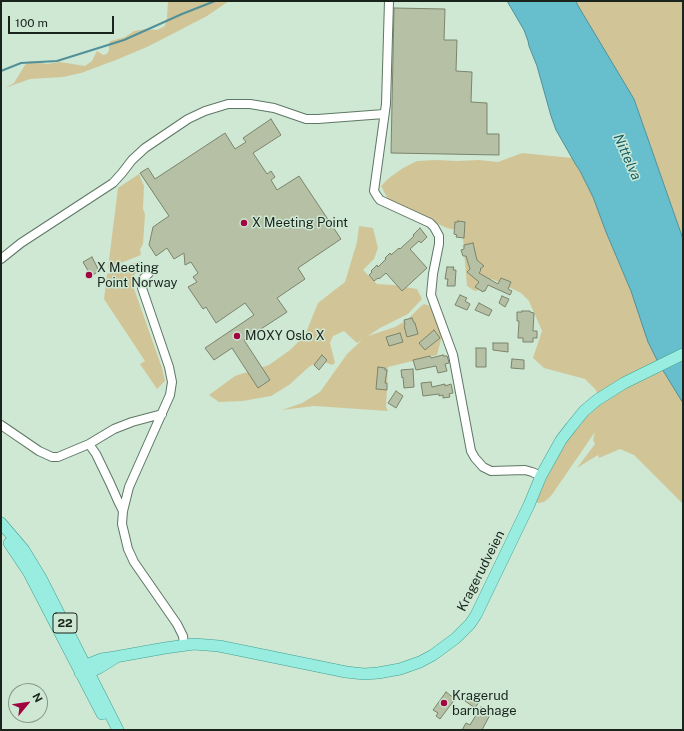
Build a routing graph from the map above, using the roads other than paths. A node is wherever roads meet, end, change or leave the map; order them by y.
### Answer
1 (389, 1) edge
2 (384, 114) junction
3 (1, 259) edge
4 (149, 273) dead end
5 (683, 354) edge
6 (162, 414) junction
7 (1, 425) edge
8 (89, 444) junction
9 (542, 476) junction
10 (123, 511) junction
11 (1, 523) edge
12 (1, 533) edge
13 (184, 645) junction
14 (85, 670) junction
15 (111, 730) edge
16 (118, 730) edge

1 - 2 street
2 - 3 street
2 - 9 street
4 - 6 street
5 - 9 main road, Kragerudveien
6 - 8 street
6 - 10 street
7 - 8 street
8 - 10 street
9 - 13 main road, Kragerudveien
10 - 13 street
11 - 14 main road, 22
12 - 14 main road, 22
13 - 14 main road, Kragerudveien
14 - 15 main road, 22
14 - 16 main road, 22

